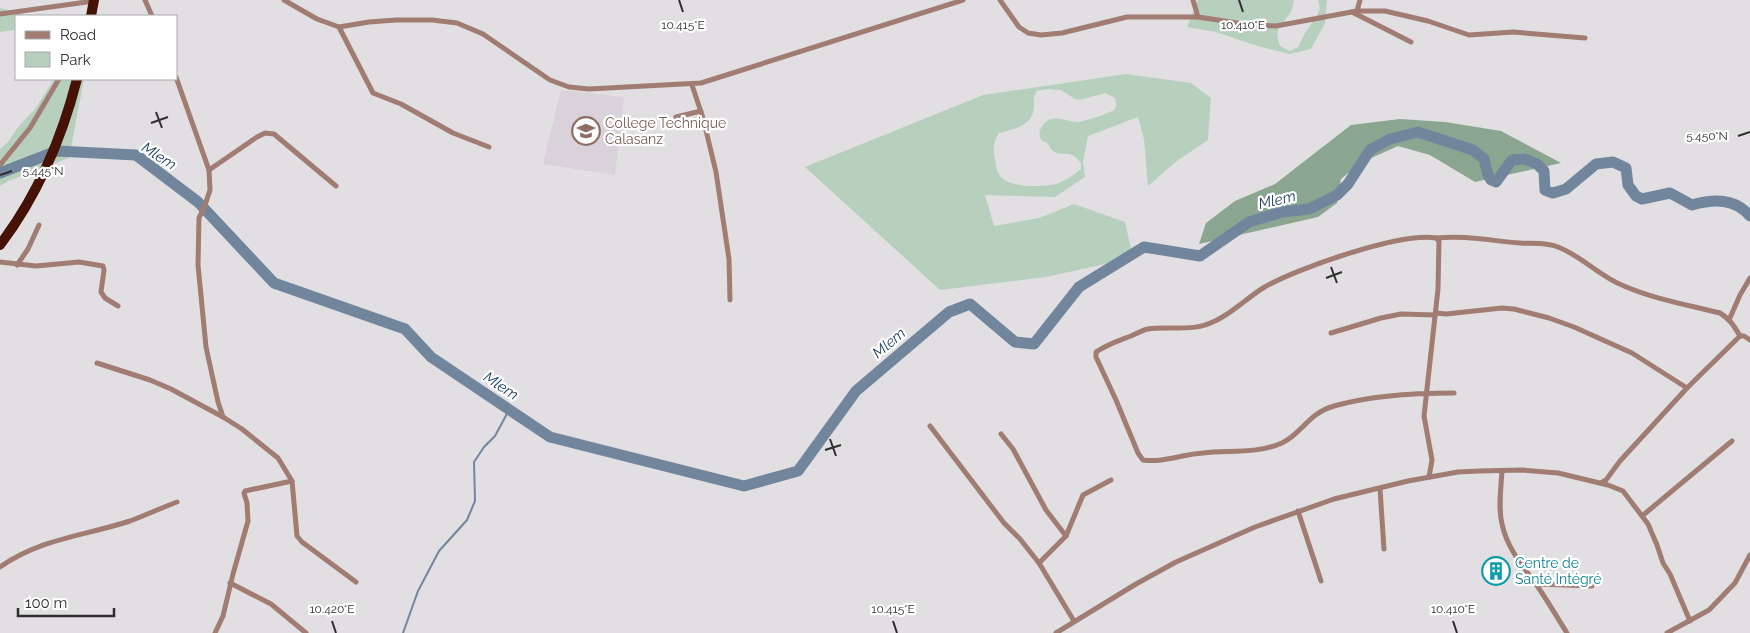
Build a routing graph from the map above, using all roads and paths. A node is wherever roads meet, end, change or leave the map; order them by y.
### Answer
1 (94, 0) edge
2 (145, 0) edge
3 (284, 0) edge
4 (962, 0) edge
5 (1000, 0) edge
6 (1193, 0) edge
7 (1360, 0) edge
8 (1354, 12) junction
9 (0, 14) edge
10 (91, 15) edge
11 (152, 15) edge
12 (1198, 17) junction
13 (339, 27) junction
14 (1585, 38) dead end
15 (1411, 42) dead end
16 (58, 80) edge
17 (77, 80) edge
18 (177, 80) edge
19 (692, 85) junction
20 (701, 111) junction
21 (676, 117) dead end
22 (489, 148) dead end
23 (0, 165) edge
24 (209, 170) junction
25 (336, 186) dead end
26 (39, 225) dead end
27 (12, 228) junction
28 (1436, 238) junction
29 (0, 245) edge
30 (0, 255) edge
31 (0, 262) edge
32 (17, 265) junction
33 (1750, 278) edge
34 (730, 300) dead end
35 (118, 306) dead end
36 (1435, 314) junction
37 (1729, 320) junction
38 (1331, 333) dead end
39 (1740, 336) junction
40 (1750, 340) edge
41 (97, 362) dead end
42 (1687, 388) junction
43 (1428, 393) junction
44 (1454, 393) dead end
45 (223, 417) junction
46 (930, 426) dead end
47 (1001, 434) dead end
48 (1732, 441) dead end
49 (1502, 470) junction
50 (1429, 477) junction
51 (1111, 480) dead end
52 (292, 481) junction
53 (1601, 483) junction
54 (1380, 489) junction
55 (177, 502) dead end
56 (1298, 511) junction
57 (1642, 516) junction
58 (1066, 536) junction
59 (1384, 549) dead end
60 (1750, 556) edge
61 (1039, 563) junction
62 (0, 567) edge
63 (1321, 581) dead end
64 (356, 582) dead end
65 (230, 583) junction
66 (1536, 584) junction
67 (1592, 586) dead end
68 (1074, 621) junction
69 (1690, 621) junction
70 (215, 633) edge
71 (306, 633) edge
72 (1056, 633) edge
73 (1567, 633) edge
74 (1667, 633) edge

1 - 9 street
1 - 10 highway
2 - 11 street
3 - 13 street
4 - 19 street
5 - 12 street
6 - 12 street
7 - 8 street
8 - 12 street
8 - 14 street
8 - 15 street
13 - 19 street
13 - 22 street
16 - 23 street
17 - 27 highway
18 - 24 street
19 - 20 street
20 - 21 street
20 - 34 street
24 - 25 street
24 - 45 street
26 - 32 street
27 - 29 highway
27 - 30 highway
28 - 36 street
28 - 37 street
28 - 43 street
31 - 32 street
32 - 35 street
33 - 37 street
36 - 38 street
36 - 42 street
36 - 43 street
37 - 39 street
39 - 40 street
39 - 42 street
41 - 45 street
42 - 53 street
43 - 44 street
43 - 50 street
45 - 52 street
46 - 61 street
47 - 58 street
48 - 57 street
49 - 50 street
49 - 53 street
49 - 66 street
50 - 54 street
51 - 58 street
52 - 64 street
52 - 65 street
53 - 57 street
54 - 56 street
54 - 59 street
55 - 62 street
56 - 63 street
56 - 68 street
57 - 69 street
58 - 61 street
60 - 69 street
61 - 68 street
65 - 70 street
65 - 71 street
66 - 67 street
66 - 73 street
68 - 72 street
69 - 74 street

